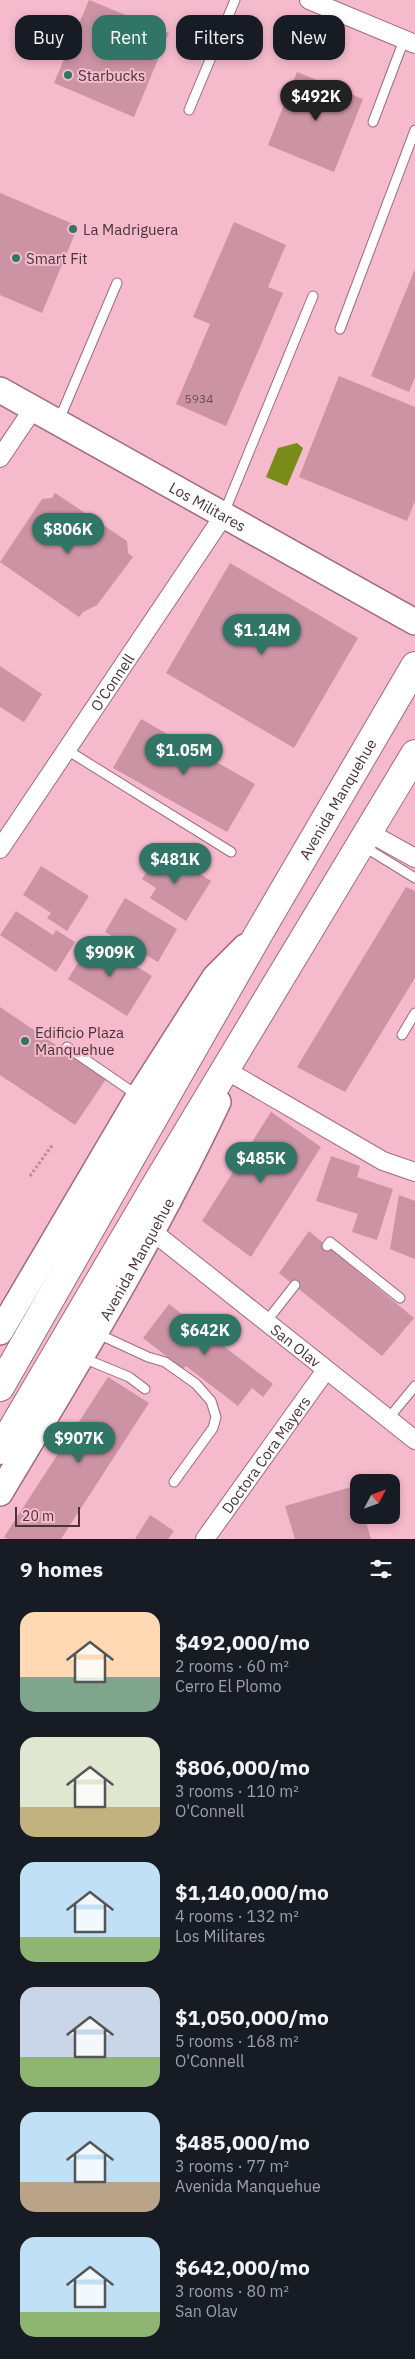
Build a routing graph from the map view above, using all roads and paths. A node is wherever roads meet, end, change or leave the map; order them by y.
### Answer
1 (235, 0) edge
2 (309, 0) edge
3 (410, 42) edge
4 (189, 110) dead end
5 (373, 122) dead end
6 (415, 130) edge
7 (117, 283) dead end
8 (313, 296) dead end
9 (340, 329) dead end
10 (0, 390) edge
11 (33, 409) junction
12 (58, 422) junction
13 (0, 458) edge
14 (224, 515) junction
15 (415, 622) edge
16 (415, 666) edge
17 (67, 750) junction
18 (415, 754) edge
19 (365, 838) junction
20 (0, 849) edge
21 (231, 852) dead end
22 (415, 858) edge
23 (415, 878) edge
24 (259, 933) junction
25 (415, 1013) edge
26 (257, 1016) junction
27 (402, 1035) dead end
28 (67, 1047) dead end
29 (231, 1073) junction
30 (139, 1096) junction
31 (53, 1144) dead end
32 (415, 1172) edge
33 (30, 1176) dead end
34 (152, 1231) junction
35 (327, 1246) dead end
36 (294, 1286) dead end
37 (400, 1298) dead end
38 (266, 1322) junction
39 (0, 1332) edge
40 (96, 1333) junction
41 (82, 1357) junction
42 (326, 1370) junction
43 (415, 1386) edge
44 (0, 1387) edge
45 (145, 1389) dead end
46 (388, 1419) junction
47 (415, 1440) edge
48 (0, 1450) edge
49 (174, 1482) dead end
50 (0, 1493) edge
51 (205, 1539) edge

1 - 4 lane
2 - 3 street
3 - 5 lane
6 - 9 lane
7 - 12 lane
8 - 14 lane
10 - 11 main road, Los Militares
11 - 12 main road, Los Militares
11 - 13 street
12 - 14 main road, Los Militares
14 - 15 main road, Los Militares
14 - 17 street, O'Connell
16 - 24 main road, Avenida Manquehue
17 - 20 street, O'Connell
17 - 21 lane
18 - 19 main road, Avenida Manquehue
19 - 22 street
19 - 23 lane
19 - 26 main road, Avenida Manquehue
24 - 30 main road, Avenida Manquehue
24 - 44 main road, Avenida Manquehue
25 - 27 lane
26 - 29 main road, Avenida Manquehue
26 - 48 main road, Avenida Manquehue
28 - 30 lane
29 - 32 street
29 - 34 main road, Avenida Manquehue
30 - 39 main road, Avenida Manquehue
31 - 33 path
34 - 38 street, San Olav
34 - 40 main road, Avenida Manquehue
35 - 37 lane
36 - 38 lane
38 - 42 street, San Olav
40 - 41 main road, Avenida Manquehue
40 - 49 lane
41 - 45 lane
41 - 50 main road, Avenida Manquehue
42 - 46 street, San Olav
42 - 51 street, Doctora Cora Mayers
43 - 46 lane
46 - 47 street, San Olav

